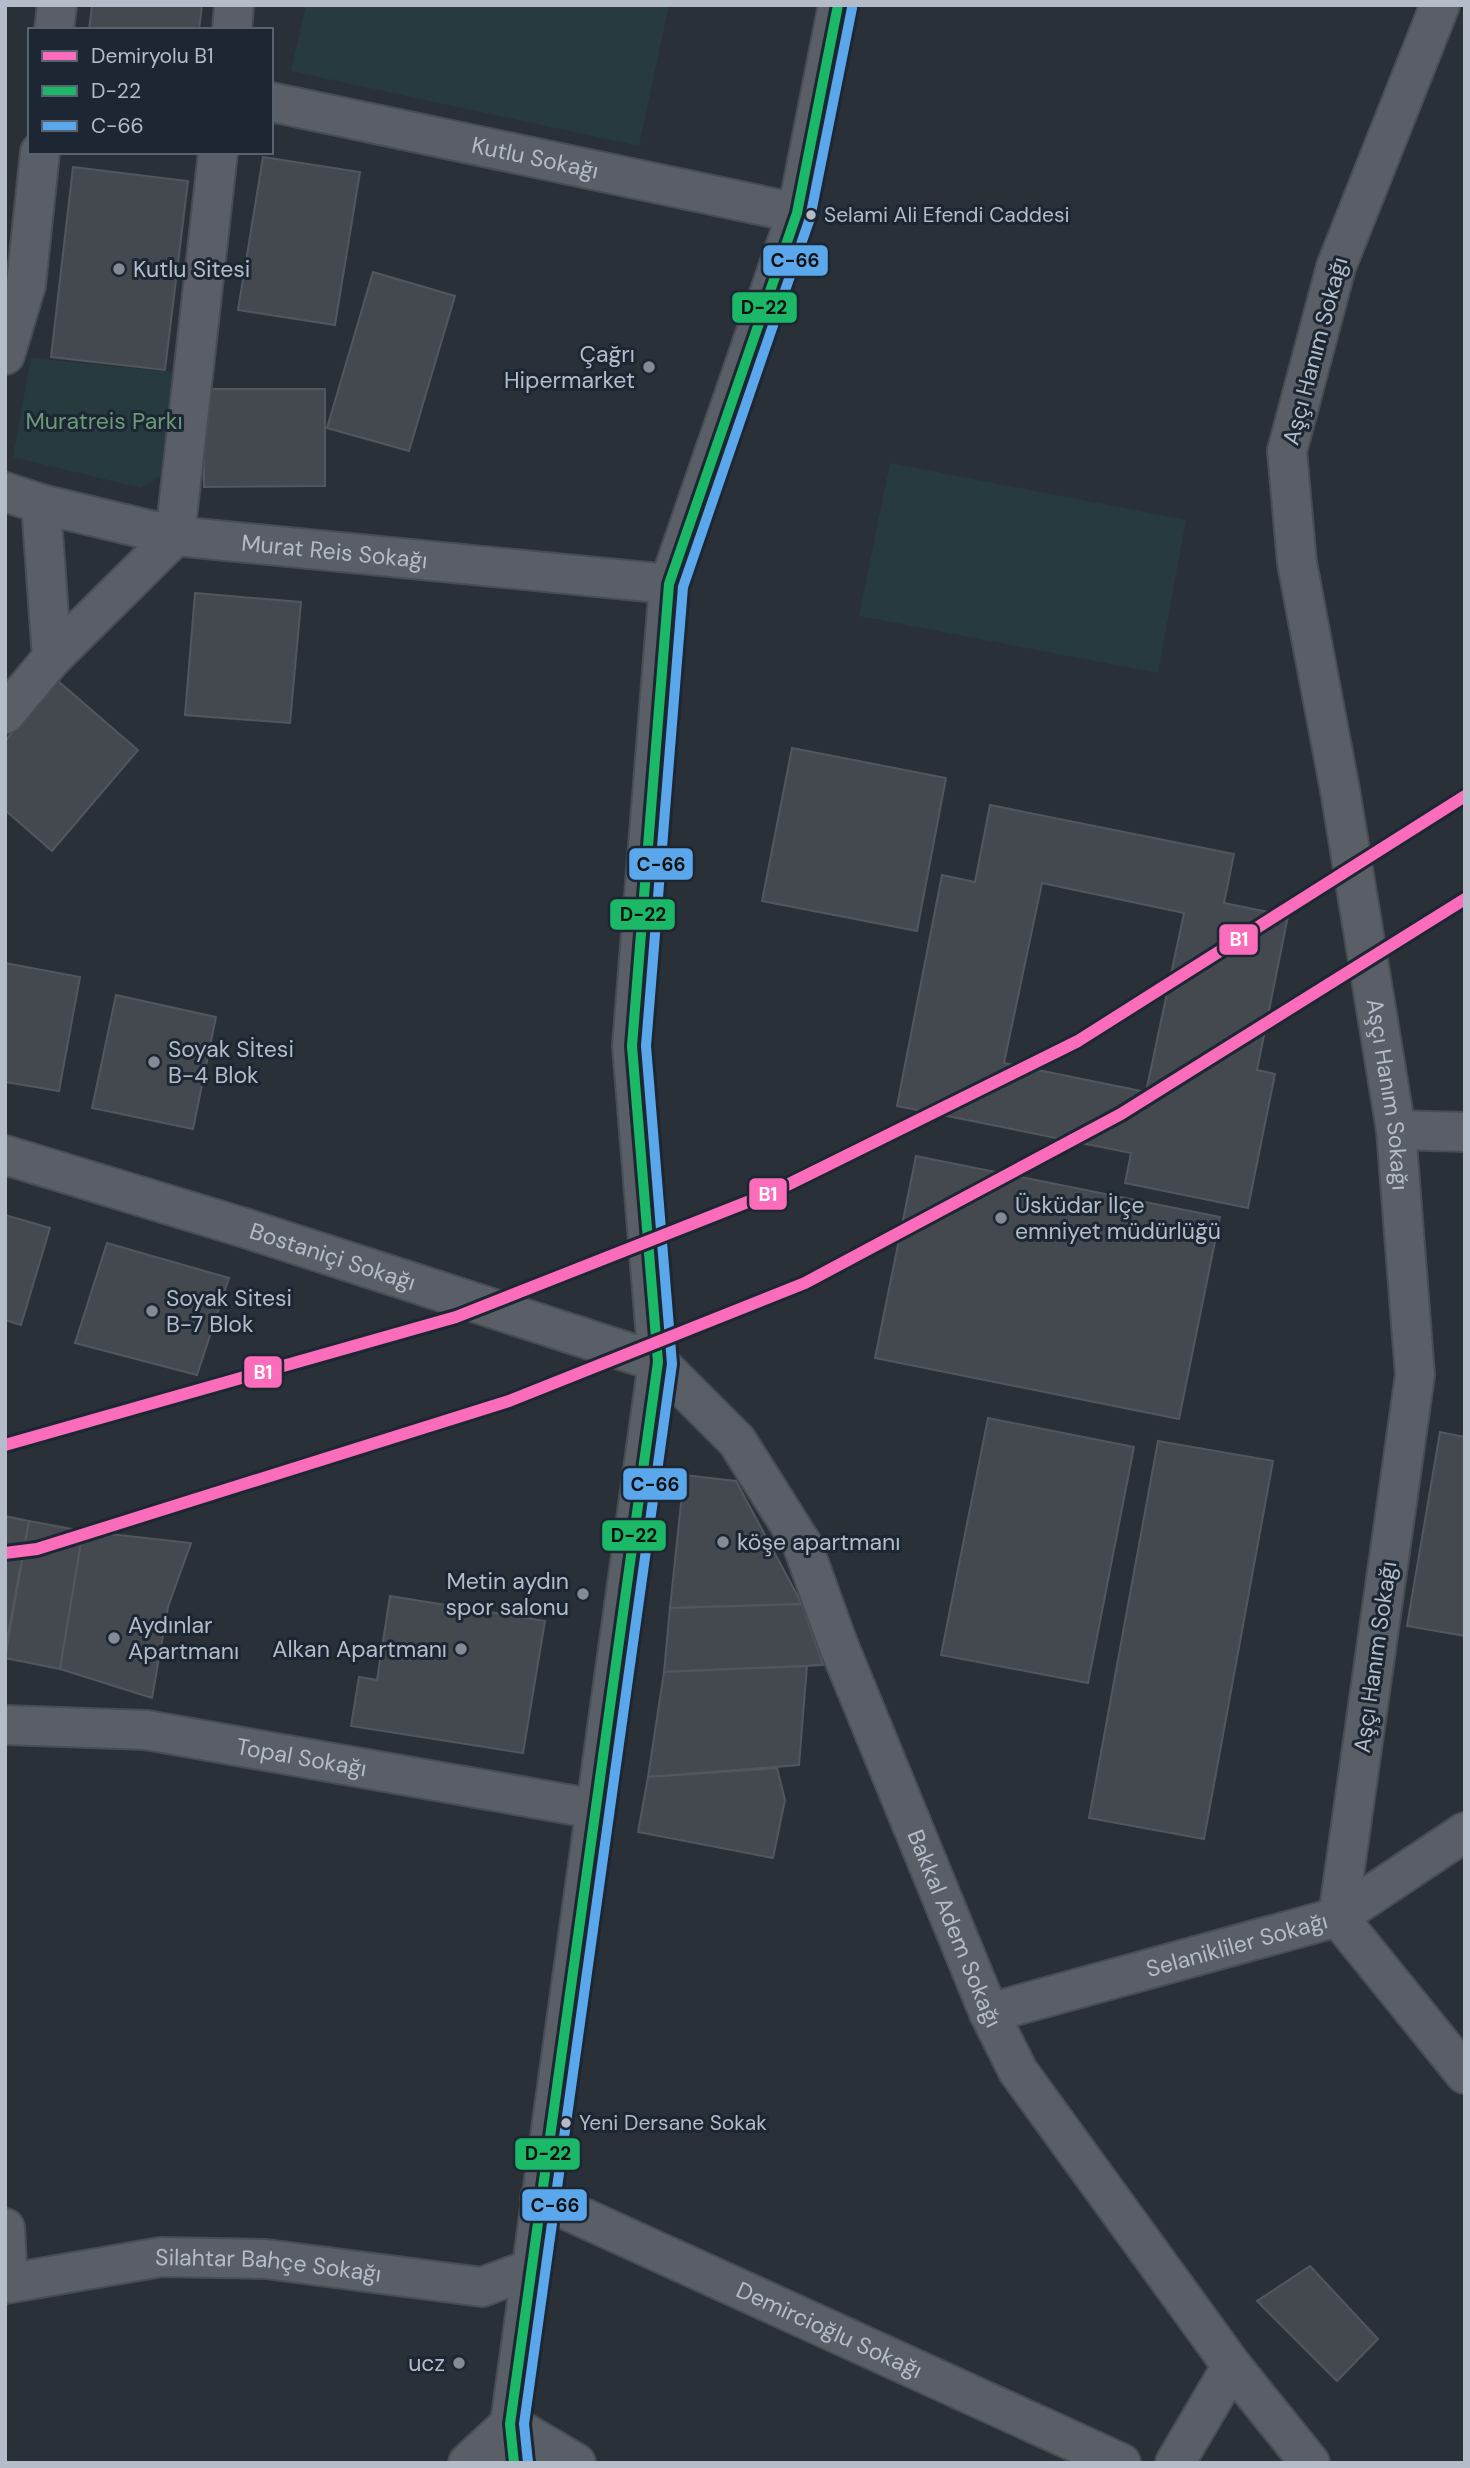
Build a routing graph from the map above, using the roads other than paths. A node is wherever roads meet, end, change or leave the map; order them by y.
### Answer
1 (57, 5) edge
2 (234, 5) edge
3 (838, 5) edge
4 (1440, 5) edge
5 (54, 28) edge
6 (232, 28) edge
7 (273, 102) edge
8 (40, 154) edge
9 (218, 154) edge
10 (797, 214) junction
11 (5, 355) edge
12 (23, 498) edge
13 (175, 536) junction
14 (669, 584) junction
15 (52, 658) junction
16 (5, 714) edge
17 (1396, 1130) junction
18 (1465, 1132) edge
19 (5, 1154) edge
20 (658, 1362) junction
21 (5, 1725) edge
22 (595, 1809) junction
23 (1465, 1832) edge
24 (1338, 1917) junction
25 (989, 2012) junction
26 (1465, 2074) edge
27 (540, 2198) junction
28 (5, 2228) edge
29 (531, 2269) junction
30 (7, 2283) edge
31 (1231, 2366) junction
32 (510, 2424) junction
33 (468, 2463) edge
34 (514, 2463) edge
35 (576, 2463) edge
36 (1121, 2463) edge
37 (1175, 2463) edge
38 (1310, 2463) edge

1 - 5 street
2 - 6 street
3 - 10 street
4 - 17 street, Aşçı Hanım Sokağı
7 - 10 street, Kutlu Sokağı
8 - 11 street
9 - 13 street
10 - 14 street
12 - 13 street, Murat Reis Sokağı
12 - 15 street
13 - 14 street, Murat Reis Sokağı
13 - 15 street
14 - 20 street
15 - 16 street
17 - 18 street
17 - 24 street, Aşçı Hanım Sokağı
19 - 20 street, Bostaniçi Sokağı
20 - 22 street
20 - 25 street, Bakkal Adem Sokağı
21 - 22 street, Topal Sokağı
22 - 27 street
23 - 24 street, Selanikliler Sokağı
24 - 25 street, Selanikliler Sokağı
24 - 26 street
25 - 31 street, Bakkal Adem Sokağı
27 - 29 street
27 - 36 street, Demircioğlu Sokağı
28 - 30 street
29 - 30 street, Silahtar Bahçe Sokağı
29 - 32 street
31 - 37 street
31 - 38 street, Bakkal Adem Sokağı
32 - 33 street
32 - 34 street
32 - 35 street

